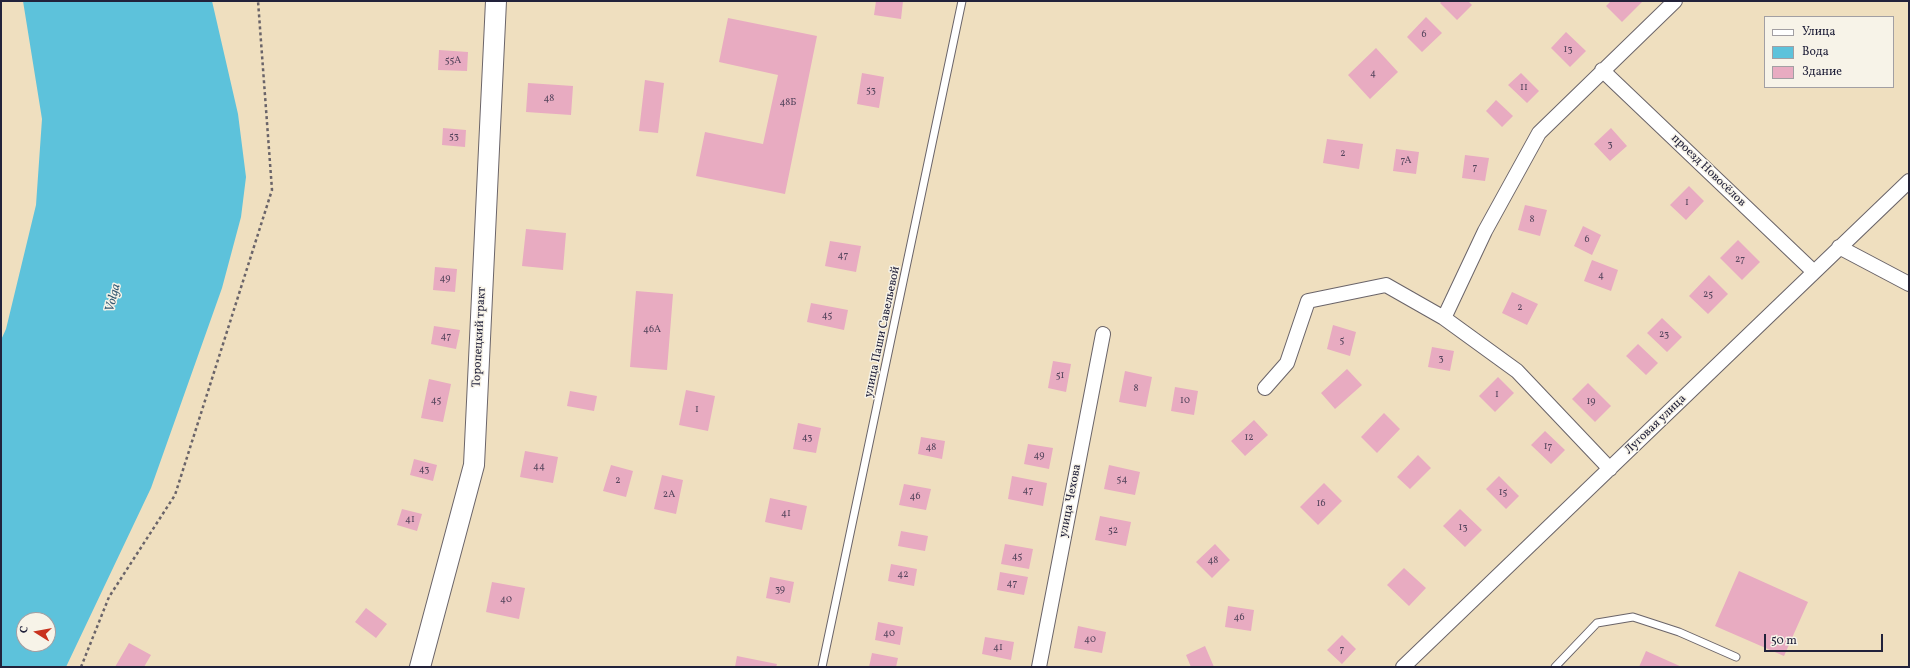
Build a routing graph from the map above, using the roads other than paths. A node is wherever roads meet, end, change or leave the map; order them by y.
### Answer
1 (496, 1) edge
2 (962, 1) edge
3 (1675, 1) edge
4 (1602, 70) junction
5 (1909, 181) edge
6 (1839, 247) junction
7 (1814, 272) junction
8 (1909, 284) edge
9 (1444, 318) junction
10 (1103, 334) dead end
11 (1265, 388) dead end
12 (1610, 470) junction
13 (1736, 657) dead end
14 (420, 667) edge
15 (822, 667) edge
16 (1039, 667) edge
17 (1402, 667) edge
18 (1555, 667) edge

1 - 14 main road, Торопецкий тракт
2 - 15 lane, улица Паши Савельевой
3 - 4 street
4 - 7 street, проезд Новосёлов
4 - 9 street
5 - 6 street, Луговая улица
6 - 7 street, Луговая улица
6 - 8 street
7 - 12 street, Луговая улица
9 - 11 street
9 - 12 street
10 - 16 street, улица Чехова
12 - 17 street, Луговая улица
13 - 18 lane

